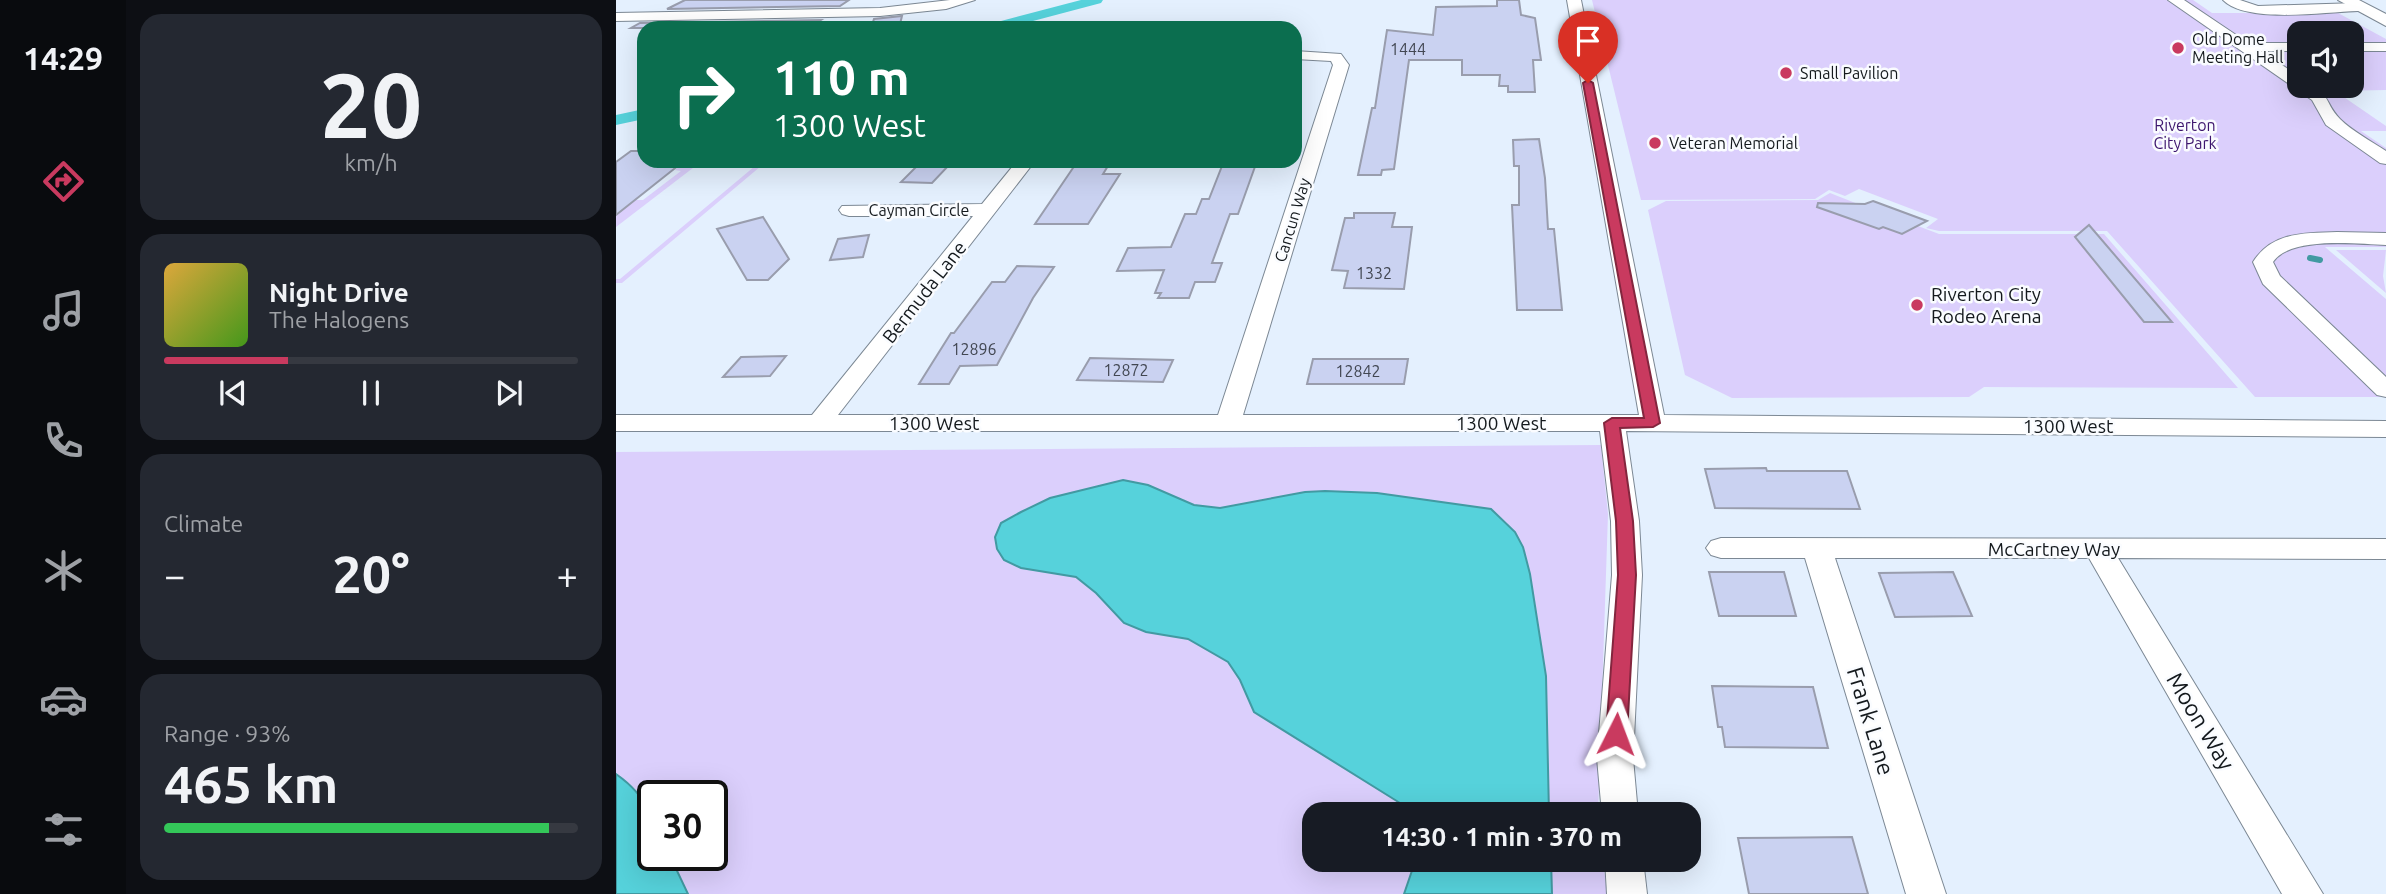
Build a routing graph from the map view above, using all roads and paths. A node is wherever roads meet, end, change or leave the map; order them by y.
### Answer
1 (650, 0) edge
2 (1574, 0) edge
3 (2175, 0) edge
4 (2230, 0) edge
5 (2305, 0) edge
6 (962, 1) edge
7 (2352, 3) edge
8 (2319, 8) junction
9 (617, 18) edge
10 (2386, 21) edge
11 (2246, 47) junction
12 (2287, 47) edge
13 (2364, 47) edge
14 (2386, 47) edge
15 (1302, 55) edge
16 (2287, 75) edge
17 (2320, 98) edge
18 (2386, 159) edge
19 (1021, 168) edge
20 (849, 210) dead end
21 (989, 210) junction
22 (2386, 239) edge
23 (2386, 390) edge
24 (820, 422) junction
25 (616, 423) edge
26 (1612, 423) junction
27 (1653, 423) junction
28 (1228, 424) junction
29 (2386, 429) edge
30 (1721, 548) dead end
31 (1817, 548) junction
32 (2098, 549) junction
33 (2382, 553) edge
34 (1619, 802) edge
35 (1625, 872) edge
36 (1627, 894) edge
37 (1926, 894) edge
38 (2303, 894) edge

1 - 9 street
2 - 27 street
3 - 11 street
4 - 8 street
5 - 8 street
6 - 9 street
7 - 8 street
7 - 10 main road
11 - 12 street
11 - 16 street
13 - 14 street
15 - 28 street, Cancun Way
17 - 18 street
19 - 21 street, Bermuda Lane
20 - 21 street, Cayman Circle
21 - 24 street, Bermuda Lane
22 - 23 street
24 - 25 street, 1300 West
24 - 28 street, 1300 West
26 - 27 street, 1300 West
26 - 28 street, 1300 West
26 - 34 street
27 - 29 street, 1300 West
30 - 31 street, McCartney Way
31 - 32 street, McCartney Way
31 - 37 street, Frank Lane
32 - 33 street, McCartney Way
32 - 38 street, Moon Way
35 - 36 street

